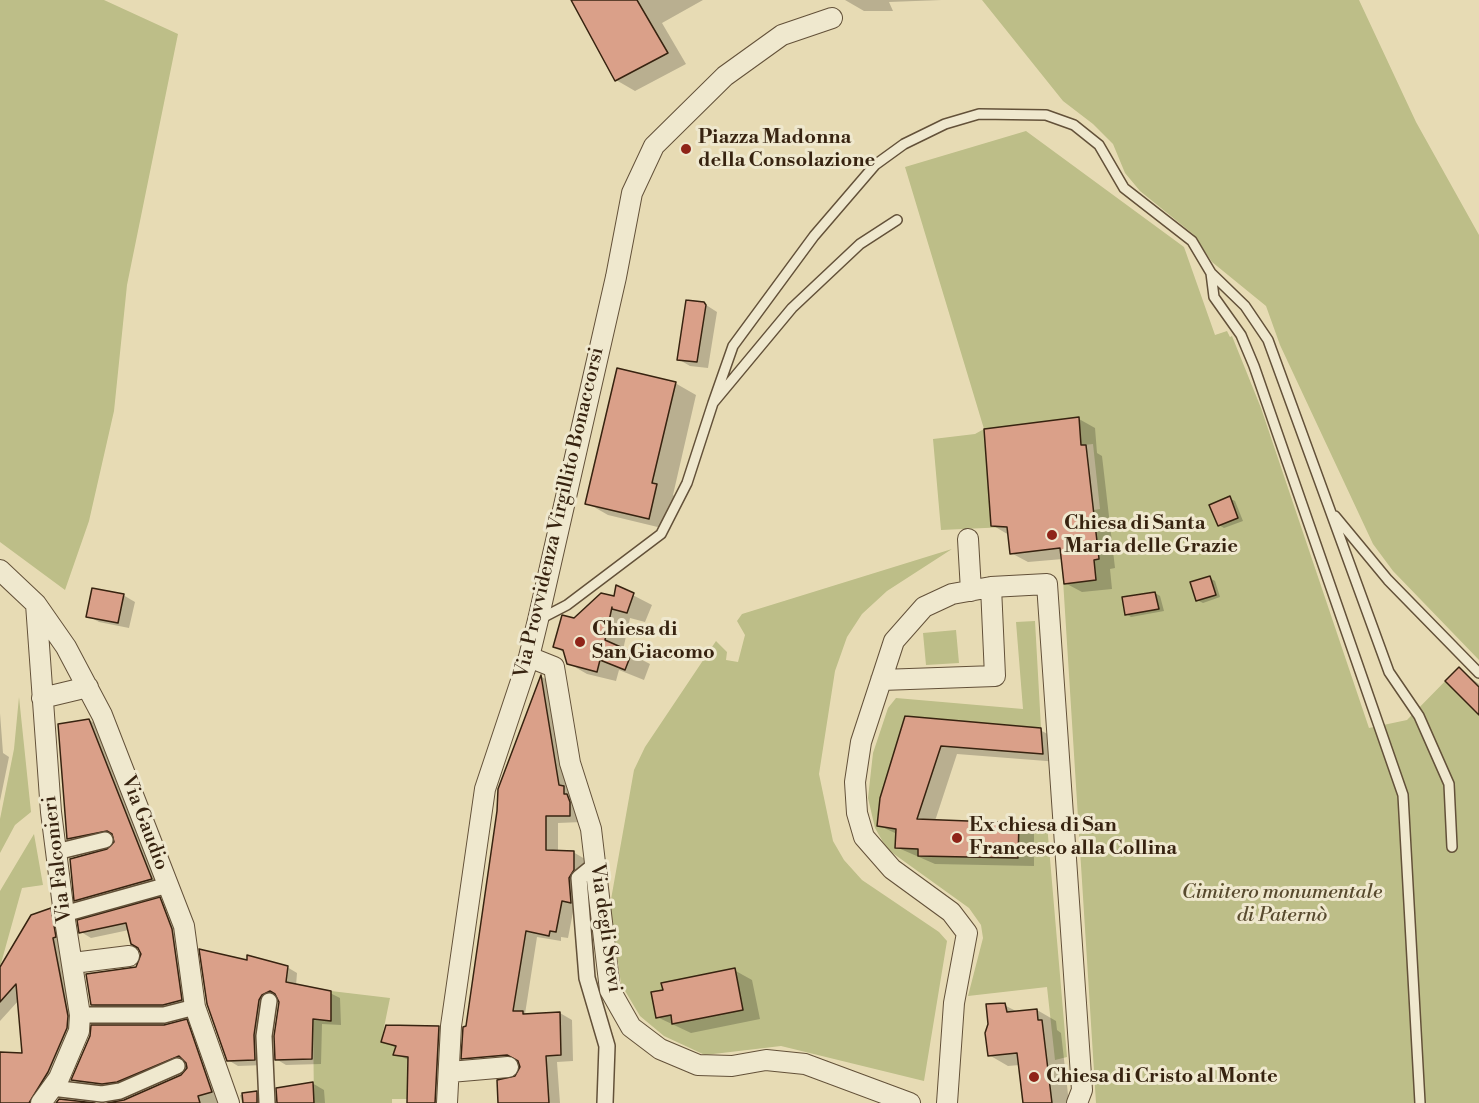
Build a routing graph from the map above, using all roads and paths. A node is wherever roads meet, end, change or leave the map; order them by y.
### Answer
1 (832, 18) dead end
2 (897, 220) dead end
3 (1211, 273) junction
4 (713, 403) junction
5 (1330, 509) junction
6 (968, 539) dead end
7 (0, 570) edge
8 (991, 587) junction
9 (971, 591) junction
10 (36, 604) junction
11 (538, 620) junction
12 (529, 657) junction
13 (1479, 673) edge
14 (881, 680) junction
15 (88, 687) junction
16 (42, 698) junction
17 (105, 840) dead end
18 (1452, 847) dead end
19 (56, 852) junction
20 (595, 865) junction
21 (168, 885) junction
22 (64, 914) junction
23 (129, 956) dead end
24 (73, 963) junction
25 (269, 1001) dead end
26 (195, 1007) junction
27 (80, 1015) junction
28 (177, 1066) dead end
29 (508, 1067) dead end
30 (450, 1072) junction
31 (46, 1095) edge
32 (866, 1095) edge
33 (229, 1103) edge
34 (267, 1103) edge
35 (447, 1103) edge
36 (605, 1103) edge
37 (910, 1103) edge
38 (947, 1103) edge
39 (1077, 1103) edge
40 (1420, 1103) edge

1 - 11 street, Via Provvidenza Virgillito Bonaccorsi
2 - 4 lane
3 - 4 lane
3 - 5 lane
3 - 40 lane
4 - 11 lane
5 - 13 lane
5 - 18 lane
6 - 9 street
7 - 10 street, Via Gaudio
8 - 9 street
8 - 14 street
8 - 39 street
9 - 14 street
10 - 15 street, Via Gaudio
10 - 16 street, Via Falconieri
11 - 12 street, Via Provvidenza Virgillito Bonaccorsi
12 - 20 street, Via degli Svevi
12 - 30 street, Via Provvidenza Virgillito Bonaccorsi
14 - 38 street
15 - 16 street
15 - 21 street, Via Gaudio
16 - 19 street, Via Falconieri
17 - 19 street
19 - 22 street, Via Falconieri
20 - 32 street, Via degli Svevi
20 - 36 street
21 - 22 street
21 - 26 street, Via Gaudio
22 - 24 street, Via Falconieri
23 - 24 street
24 - 27 street, Via Falconieri
25 - 34 street
26 - 27 street
26 - 33 street, Via Gaudio
27 - 31 street, Via Falconieri
28 - 31 street
29 - 30 street
30 - 35 street, Via Provvidenza Virgillito Bonaccorsi
32 - 37 street, Via degli Svevi

